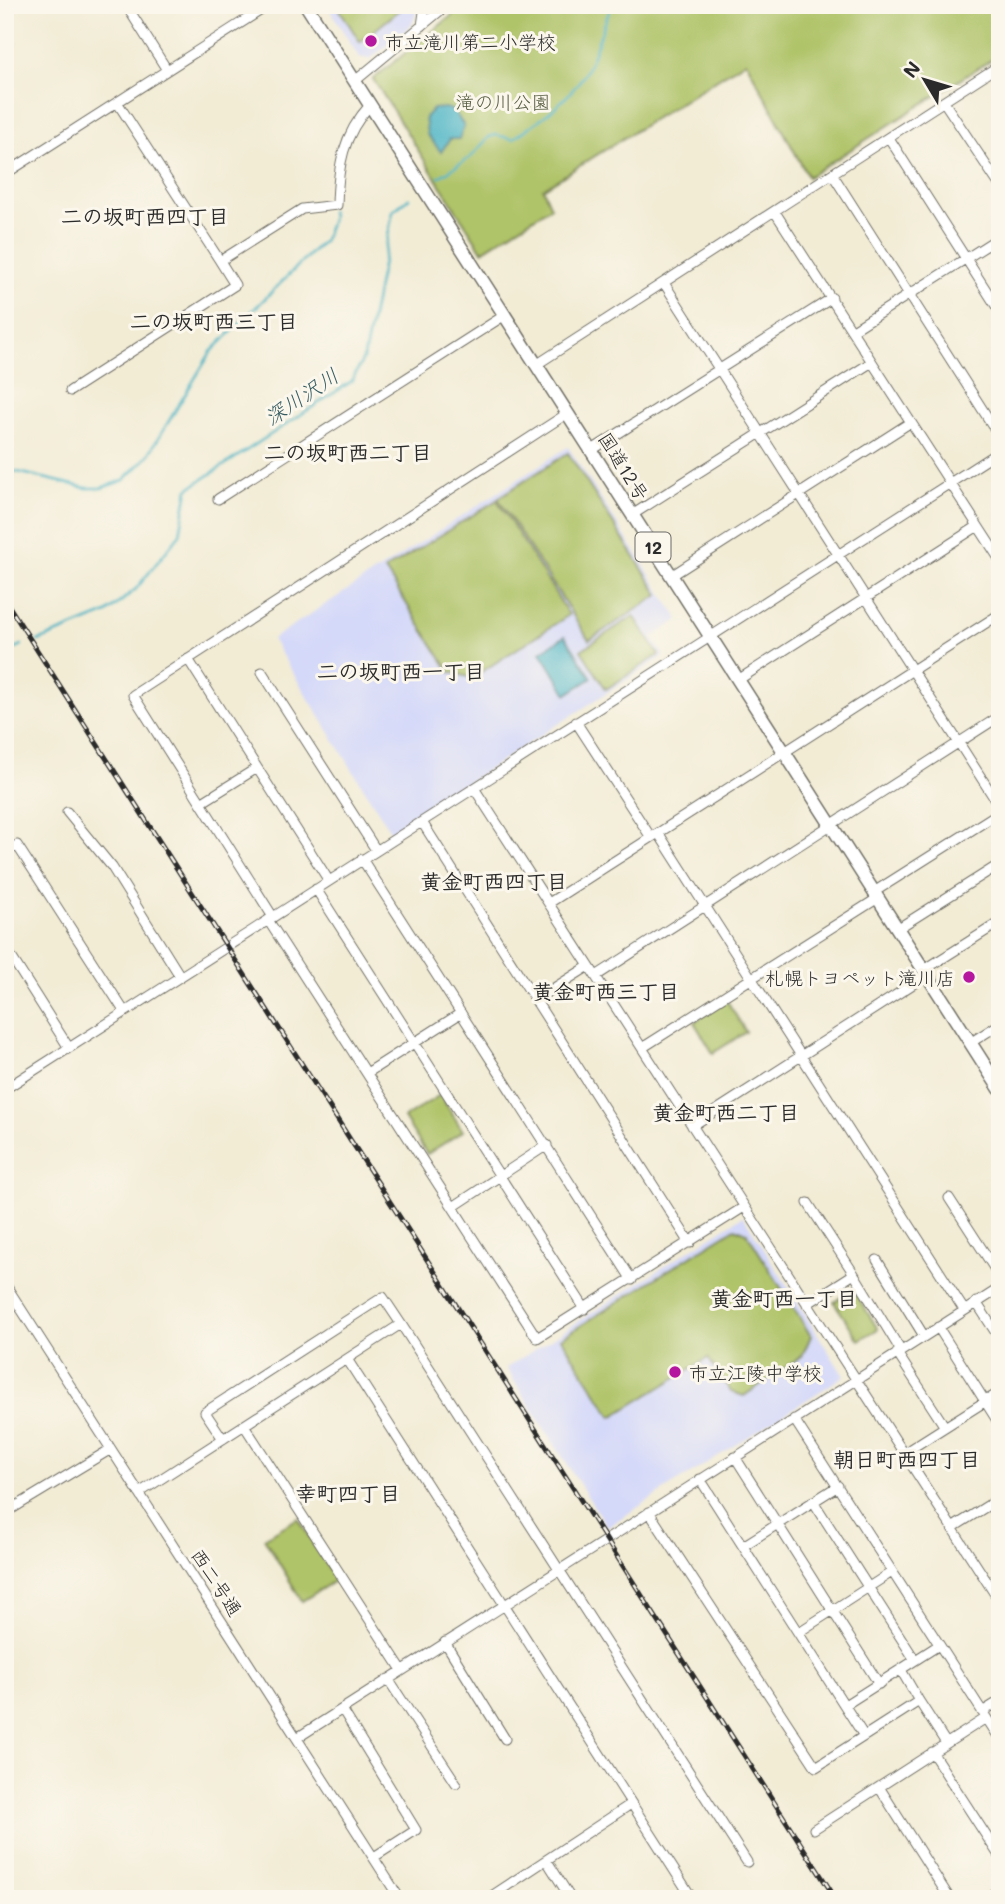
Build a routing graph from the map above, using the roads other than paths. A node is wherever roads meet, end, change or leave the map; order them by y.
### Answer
1 (126, 5) edge
2 (269, 5) edge
3 (306, 5) edge
4 (425, 5) edge
5 (447, 5) edge
6 (422, 26) junction
7 (1000, 65) edge
8 (167, 70) junction
9 (355, 81) junction
10 (944, 102) junction
11 (117, 103) junction
12 (370, 105) junction
13 (889, 138) junction
14 (5, 174) edge
15 (833, 175) junction
16 (1000, 186) edge
17 (775, 212) junction
18 (1000, 237) edge
19 (966, 259) junction
20 (220, 261) junction
21 (664, 283) junction
22 (909, 296) junction
23 (832, 298) junction
24 (1000, 312) edge
25 (505, 315) junction
26 (853, 330) junction
27 (872, 362) junction
28 (537, 365) junction
29 (721, 369) junction
30 (70, 391) dead end
31 (568, 413) junction
32 (911, 422) junction
33 (760, 433) junction
34 (1000, 437) edge
35 (592, 450) junction
36 (1000, 451) edge
37 (950, 483) junction
38 (799, 492) junction
39 (218, 499) dead end
40 (632, 515) junction
41 (978, 526) junction
42 (838, 555) junction
43 (1000, 560) edge
44 (671, 576) junction
45 (866, 598) junction
46 (1000, 614) edge
47 (711, 637) junction
48 (188, 659) junction
49 (912, 670) junction
50 (262, 672) dead end
51 (738, 680) junction
52 (1000, 716) edge
53 (576, 723) junction
54 (959, 742) junction
55 (785, 753) junction
56 (257, 768) junction
57 (474, 788) junction
58 (201, 803) junction
59 (1000, 809) edge
60 (67, 812) dead end
61 (422, 822) junction
62 (831, 825) junction
63 (654, 835) junction
64 (376, 850) junction
65 (5, 853) edge
66 (362, 859) junction
67 (1000, 864) edge
68 (329, 881) junction
69 (316, 889) junction
70 (876, 895) junction
71 (549, 903) junction
72 (705, 906) junction
73 (271, 918) junction
74 (1000, 922) edge
75 (897, 929) junction
76 (5, 947) edge
77 (589, 966) junction
78 (926, 973) junction
79 (180, 976) junction
80 (596, 976) junction
81 (751, 978) junction
82 (536, 1000) junction
83 (124, 1012) junction
84 (461, 1013) junction
85 (1000, 1024) edge
86 (970, 1042) junction
87 (415, 1043) junction
88 (69, 1048) junction
89 (642, 1048) junction
90 (802, 1056) junction
91 (367, 1073) junction
92 (1000, 1088) edge
93 (5, 1089) edge
94 (692, 1126) junction
95 (547, 1145) junction
96 (500, 1176) junction
97 (949, 1198) dead end
98 (808, 1203) dead end
99 (453, 1207) junction
100 (744, 1207) junction
101 (690, 1242) junction
102 (877, 1261) dead end
103 (854, 1274) junction
104 (1000, 1277) edge
105 (632, 1280) junction
106 (5, 1284) edge
107 (1000, 1287) edge
108 (976, 1303) junction
109 (807, 1304) junction
110 (585, 1309) junction
111 (964, 1310) junction
112 (401, 1324) junction
113 (938, 1327) junction
114 (924, 1336) junction
115 (1000, 1339) edge
116 (899, 1352) junction
117 (347, 1359) junction
118 (856, 1379) junction
119 (1000, 1392) edge
120 (985, 1401) junction
121 (794, 1419) junction
122 (244, 1425) junction
123 (1000, 1425) edge
124 (945, 1427) junction
125 (223, 1439) junction
126 (111, 1449) junction
127 (904, 1453) junction
128 (735, 1457) junction
129 (699, 1479) junction
130 (838, 1486) junction
131 (139, 1493) junction
132 (996, 1500) edge
133 (813, 1501) junction
134 (649, 1512) junction
135 (5, 1513) edge
136 (1000, 1513) edge
137 (778, 1524) junction
138 (952, 1528) junction
139 (743, 1546) junction
140 (559, 1569) junction
141 (892, 1572) junction
142 (868, 1588) junction
143 (1000, 1602) edge
144 (503, 1605) junction
145 (834, 1610) junction
146 (799, 1632) junction
147 (445, 1642) junction
148 (939, 1646) junction
149 (915, 1660) junction
150 (402, 1670) junction
151 (901, 1670) junction
152 (388, 1679) junction
153 (879, 1684) junction
154 (919, 1701) junction
155 (1000, 1701) edge
156 (845, 1705) junction
157 (342, 1709) junction
158 (984, 1716) junction
159 (864, 1736) junction
160 (297, 1738) junction
161 (505, 1739) dead end
162 (1000, 1739) edge
163 (946, 1743) junction
164 (932, 1752) junction
165 (456, 1783) dead end
166 (879, 1787) junction
167 (631, 1804) junction
168 (814, 1829) dead end
169 (373, 1857) junction
170 (1000, 1857) edge
171 (547, 1861) junction
172 (747, 1862) dead end
173 (1000, 1889) edge
174 (692, 1898) edge
175 (400, 1899) edge
176 (487, 1899) edge
177 (571, 1899) edge
178 (950, 1899) edge
179 (985, 1899) edge

1 - 8 street
2 - 8 street
3 - 9 highway, 国道12号 / 12
4 - 6 street
5 - 6 street
6 - 9 street
7 - 10 street
8 - 11 street
9 - 12 highway, 国道12号 / 12
10 - 13 street
10 - 16 street
11 - 14 street
11 - 20 street
12 - 20 street
12 - 25 highway, 国道12号 / 12
13 - 15 street
13 - 19 street
15 - 17 street
15 - 22 street
17 - 21 street
17 - 23 street
18 - 19 street
19 - 22 street
19 - 24 street
20 - 30 street
21 - 28 street
21 - 29 street
22 - 26 street
22 - 34 street
23 - 26 street
23 - 29 street
25 - 28 highway, 国道12号 / 12
25 - 39 street
26 - 27 street
27 - 32 street
27 - 33 street
28 - 31 highway, 国道12号 / 12
29 - 33 street
29 - 35 street
31 - 35 highway, 国道12号 / 12
31 - 48 street
32 - 37 street
32 - 38 street
33 - 38 street
33 - 40 street
35 - 40 highway, 国道12号 / 12
36 - 37 street
37 - 41 street
37 - 42 street
38 - 42 street
38 - 44 street
40 - 44 highway, 国道12号 / 12
41 - 43 street
41 - 45 street
42 - 45 street
42 - 47 street
44 - 47 highway, 国道12号 / 12
45 - 49 street
45 - 51 street
46 - 49 street
47 - 51 highway, 国道12号 / 12
47 - 53 street
48 - 56 street
48 - 58 street
49 - 54 street
49 - 55 street
50 - 64 street
51 - 55 highway, 国道12号 / 12
52 - 54 street
53 - 57 street
53 - 63 street
54 - 59 street
54 - 62 street
55 - 62 highway, 国道12号 / 12
55 - 63 street
56 - 58 street
56 - 68 street
57 - 61 street
57 - 71 street
58 - 73 street
59 - 70 street
60 - 79 street
61 - 64 street
61 - 82 street
62 - 70 highway, 国道12号 / 12
62 - 72 street
63 - 71 street
63 - 72 street
64 - 66 street
65 - 83 street
66 - 68 street
66 - 84 street
67 - 75 street
68 - 69 street
69 - 73 street
69 - 87 street
70 - 75 highway, 国道12号 / 12
70 - 81 street
71 - 77 street
72 - 80 street
72 - 81 street
73 - 79 street
73 - 91 street
74 - 78 street
75 - 78 highway, 国道12号 / 12
76 - 88 street
77 - 80 street
77 - 82 street
78 - 86 highway, 国道12号 / 12
78 - 90 street
79 - 83 street
80 - 89 street
81 - 89 street
81 - 90 street
82 - 101 street
83 - 88 street
84 - 87 street
84 - 95 street
85 - 86 street
86 - 92 highway, 国道12号 / 12
87 - 91 street
87 - 96 street
88 - 93 street
89 - 94 street
90 - 94 street
90 - 111 street
91 - 99 street
94 - 100 street
95 - 96 street
95 - 105 street
96 - 99 street
96 - 110 street
97 - 104 street
98 - 103 street
99 - 110 street
100 - 101 street
100 - 109 street
101 - 105 street
102 - 114 street
103 - 109 street
103 - 116 street
105 - 110 street
106 - 126 street, 西二号通
107 - 108 street
108 - 111 street
108 - 115 street
109 - 118 street
111 - 113 street
112 - 117 street
112 - 125 street
112 - 140 street
113 - 114 street
113 - 120 street
114 - 116 street
116 - 118 street
116 - 124 street
117 - 122 street
117 - 144 street
118 - 121 street
118 - 127 street
119 - 120 street
120 - 123 street
120 - 124 street
121 - 128 street
121 - 130 street
122 - 125 street
122 - 150 street
124 - 127 street
125 - 131 street
126 - 131 street, 西二号通
126 - 135 street
127 - 138 street
128 - 129 street
128 - 137 street
129 - 134 street
129 - 139 street
130 - 133 street
130 - 141 street
131 - 160 street, 西二号通
132 - 136 street
132 - 138 street
133 - 137 street
133 - 142 street
134 - 140 street
134 - 159 street
137 - 139 street
137 - 145 street
138 - 143 street
139 - 146 street
140 - 144 street
140 - 172 street
141 - 142 street
141 - 148 street
142 - 145 street
142 - 149 street
144 - 147 street
144 - 167 street
145 - 146 street
145 - 153 street
146 - 156 street
147 - 150 street
147 - 161 street
148 - 149 street
148 - 158 street
149 - 151 street
150 - 152 street
151 - 153 street
151 - 154 street
152 - 157 street
152 - 165 street
153 - 156 street
154 - 159 street
154 - 163 street
155 - 158 street
156 - 159 street
157 - 160 street
157 - 169 street
158 - 162 street
158 - 163 street
160 - 169 street, 西二号通
163 - 164 street
164 - 166 street
164 - 170 street
166 - 168 street
166 - 178 street
167 - 171 street
167 - 174 street
169 - 175 street, 西二号通
171 - 176 street
171 - 177 street
173 - 179 street

